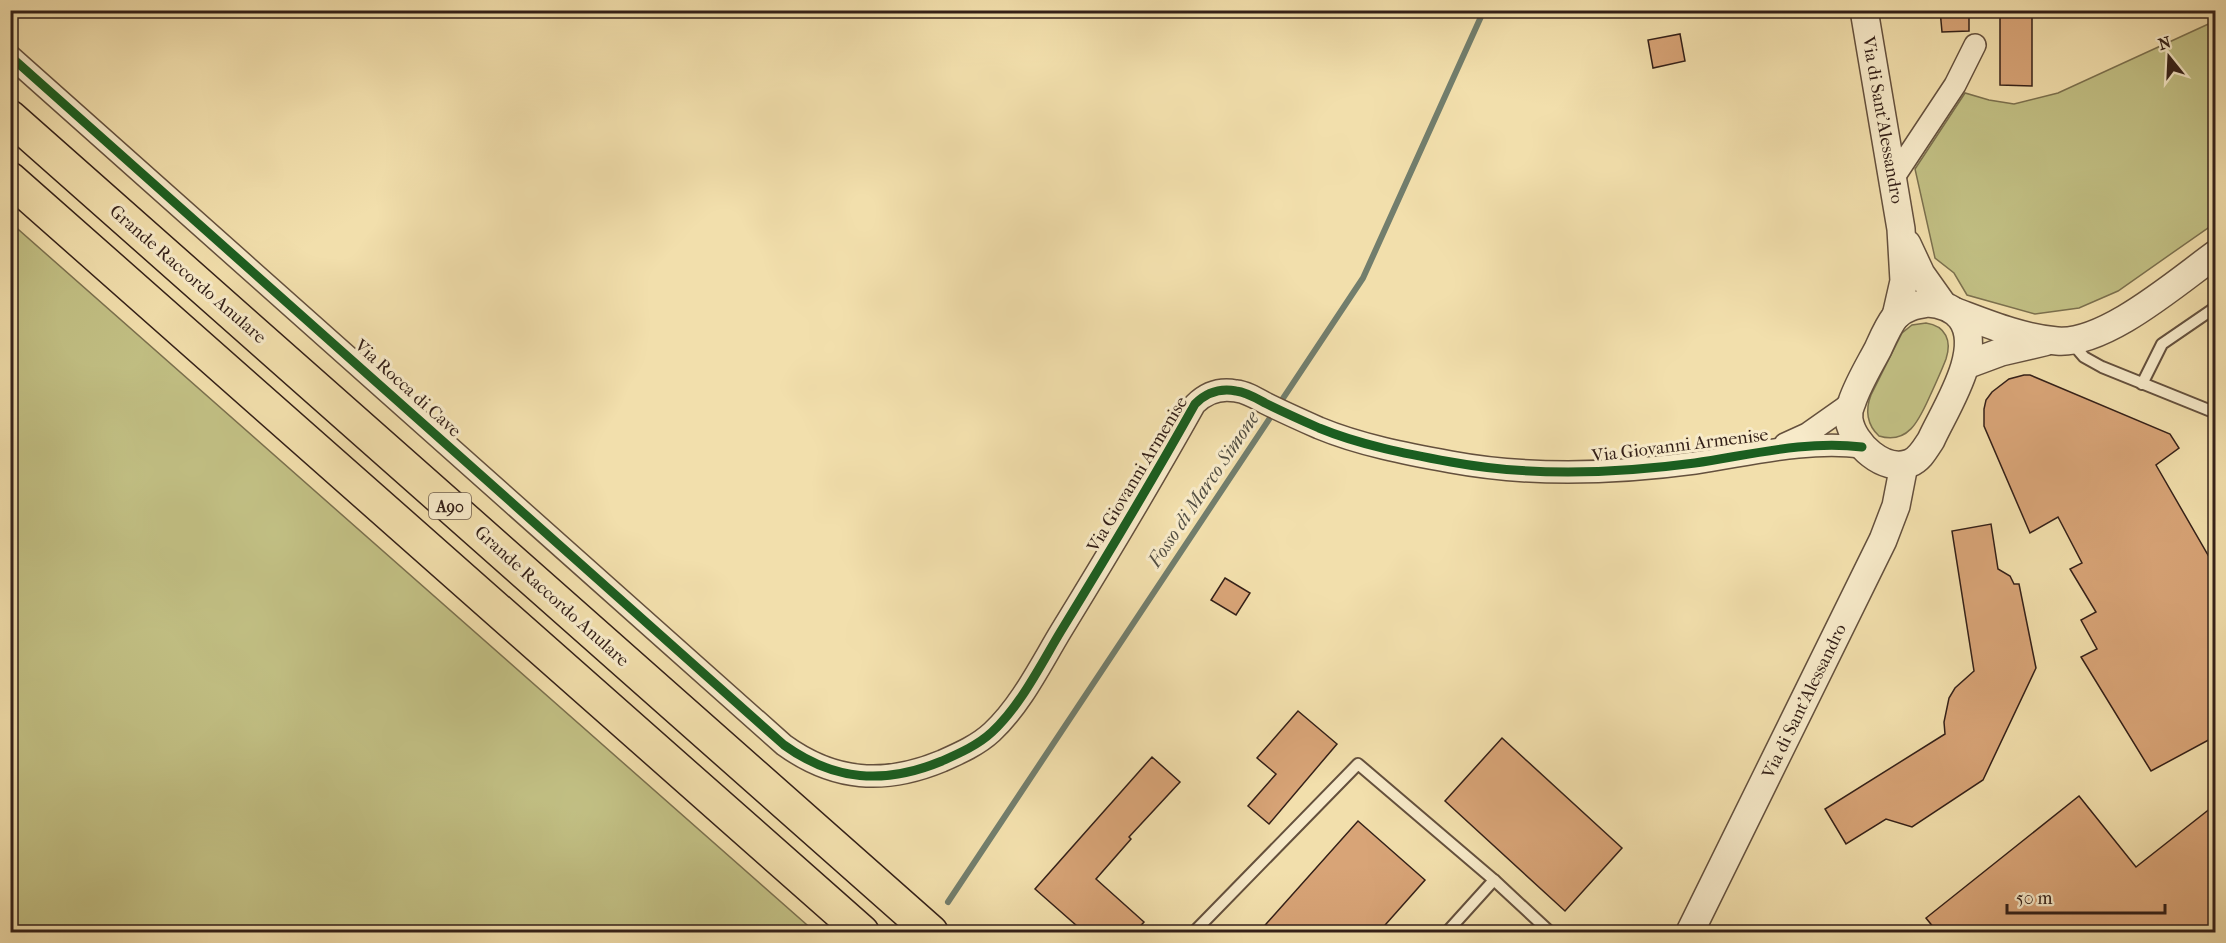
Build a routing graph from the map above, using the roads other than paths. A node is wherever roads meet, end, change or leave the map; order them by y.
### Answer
1 (1864, 10) edge
2 (1975, 45) dead end
3 (10, 56) edge
4 (10, 117) edge
5 (1893, 177) junction
6 (10, 179) edge
7 (1901, 229) junction
8 (2216, 254) edge
9 (2216, 307) edge
10 (1949, 309) junction
11 (1896, 316) junction
12 (2061, 340) junction
13 (1966, 365) junction
14 (2142, 384) junction
15 (1851, 403) junction
16 (2216, 414) edge
17 (1862, 447) junction
18 (1771, 450) junction
19 (1904, 465) junction
20 (784, 745) joint
21 (1494, 880) junction
22 (862, 933) edge
23 (931, 933) edge
24 (1194, 933) edge
25 (1447, 933) edge
26 (1550, 933) edge
27 (1690, 933) edge

1 - 5 street, Via di Sant'Alessandro
2 - 5 street
3 - 20 street, Via Rocca di Cave
4 - 23 highway, Grande Raccordo Anulare / A90
5 - 7 street, Via di Sant'Alessandro
6 - 22 highway, A90
7 - 10 street, Via di Sant'Alessandro
7 - 11 street, Via di Sant'Alessandro
8 - 12 street
9 - 14 lane
10 - 11 street
10 - 12 street
10 - 13 street, Via di Sant'Alessandro
11 - 15 street, Via di Sant'Alessandro
12 - 13 street
12 - 14 lane
13 - 19 street, Via di Sant'Alessandro
14 - 16 lane
15 - 17 street
15 - 18 street, Via Giovanni Armenise
17 - 18 street, Via Giovanni Armenise
17 - 19 street
18 - 20 street, Via Giovanni Armenise
19 - 27 street, Via di Sant'Alessandro
21 - 24 lane
21 - 25 lane
21 - 26 lane

